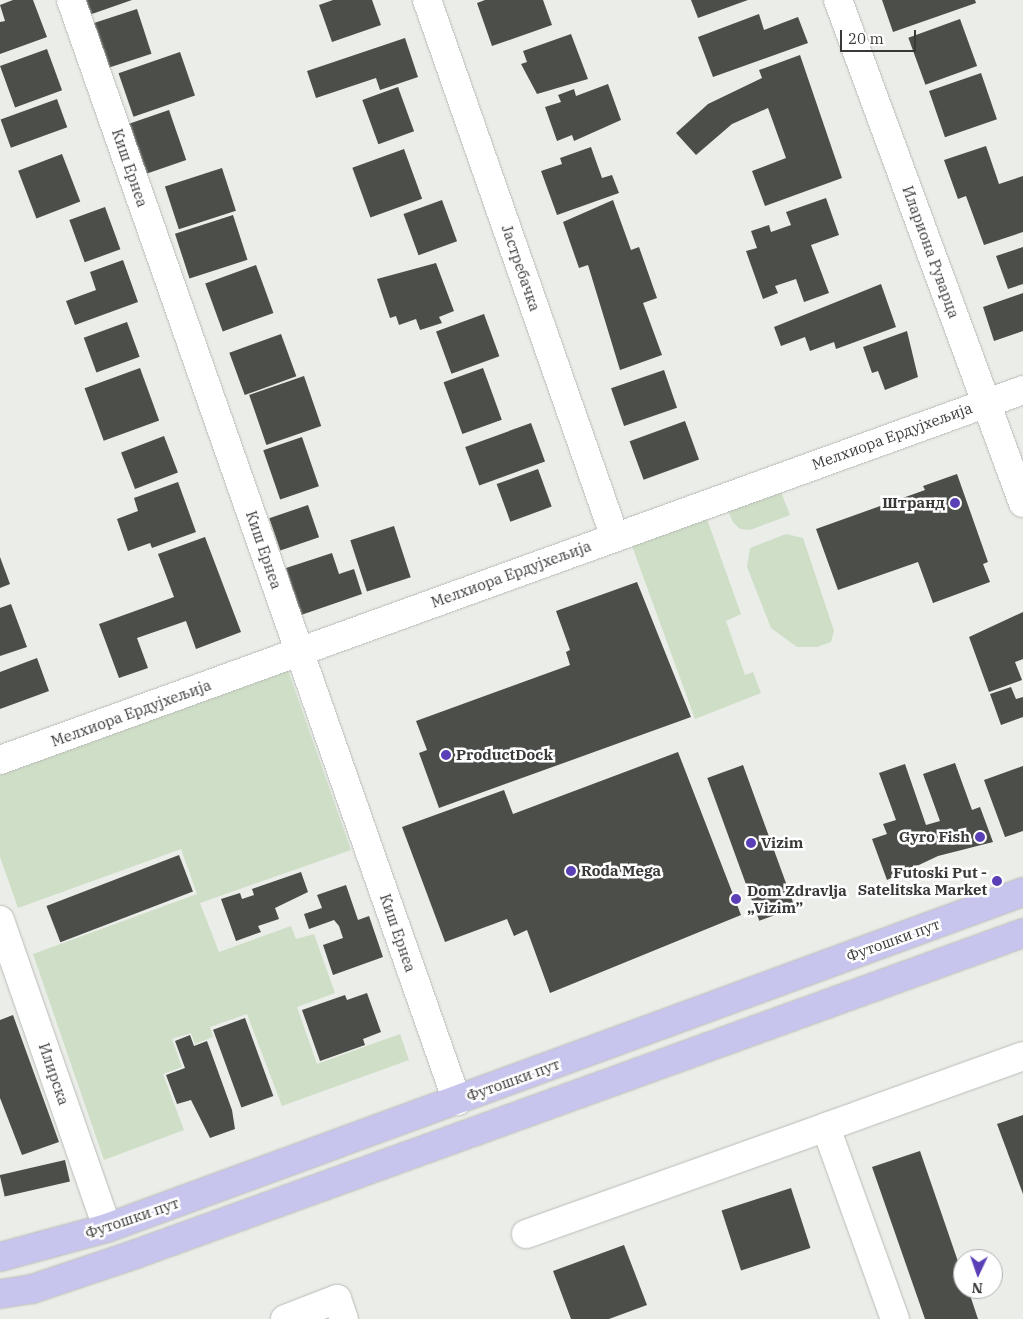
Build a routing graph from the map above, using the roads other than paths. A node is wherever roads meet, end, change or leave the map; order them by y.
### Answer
1 (71, 0) edge
2 (427, 0) edge
3 (838, 0) edge
4 (1023, 390) edge
5 (986, 403) junction
6 (1023, 503) edge
7 (614, 535) junction
8 (300, 652) junction
9 (0, 760) edge
10 (1023, 892) edge
11 (0, 920) edge
12 (1023, 933) edge
13 (1023, 1056) edge
14 (457, 1101) junction
15 (826, 1127) junction
16 (107, 1228) junction
17 (526, 1234) dead end
18 (0, 1257) edge
19 (0, 1294) edge
20 (285, 1319) edge
21 (344, 1319) edge
22 (895, 1319) edge

1 - 8 street, Киш Ернеа
2 - 7 street, Јастребачка
3 - 5 street, Илариона Руварца
4 - 5 street, Мелхиора Ердујхељија
5 - 6 street, Илариона Руварца
5 - 7 street, Мелхиора Ердујхељија
7 - 8 street, Мелхиора Ердујхељија
8 - 9 street, Мелхиора Ердујхељија
8 - 14 street, Киш Ернеа
10 - 14 main road, Футошки пут
11 - 16 street, Илирска
12 - 19 main road
13 - 15 street
14 - 16 main road, Футошки пут
15 - 17 street
15 - 22 street
16 - 18 main road, Футошки пут
20 - 21 street

